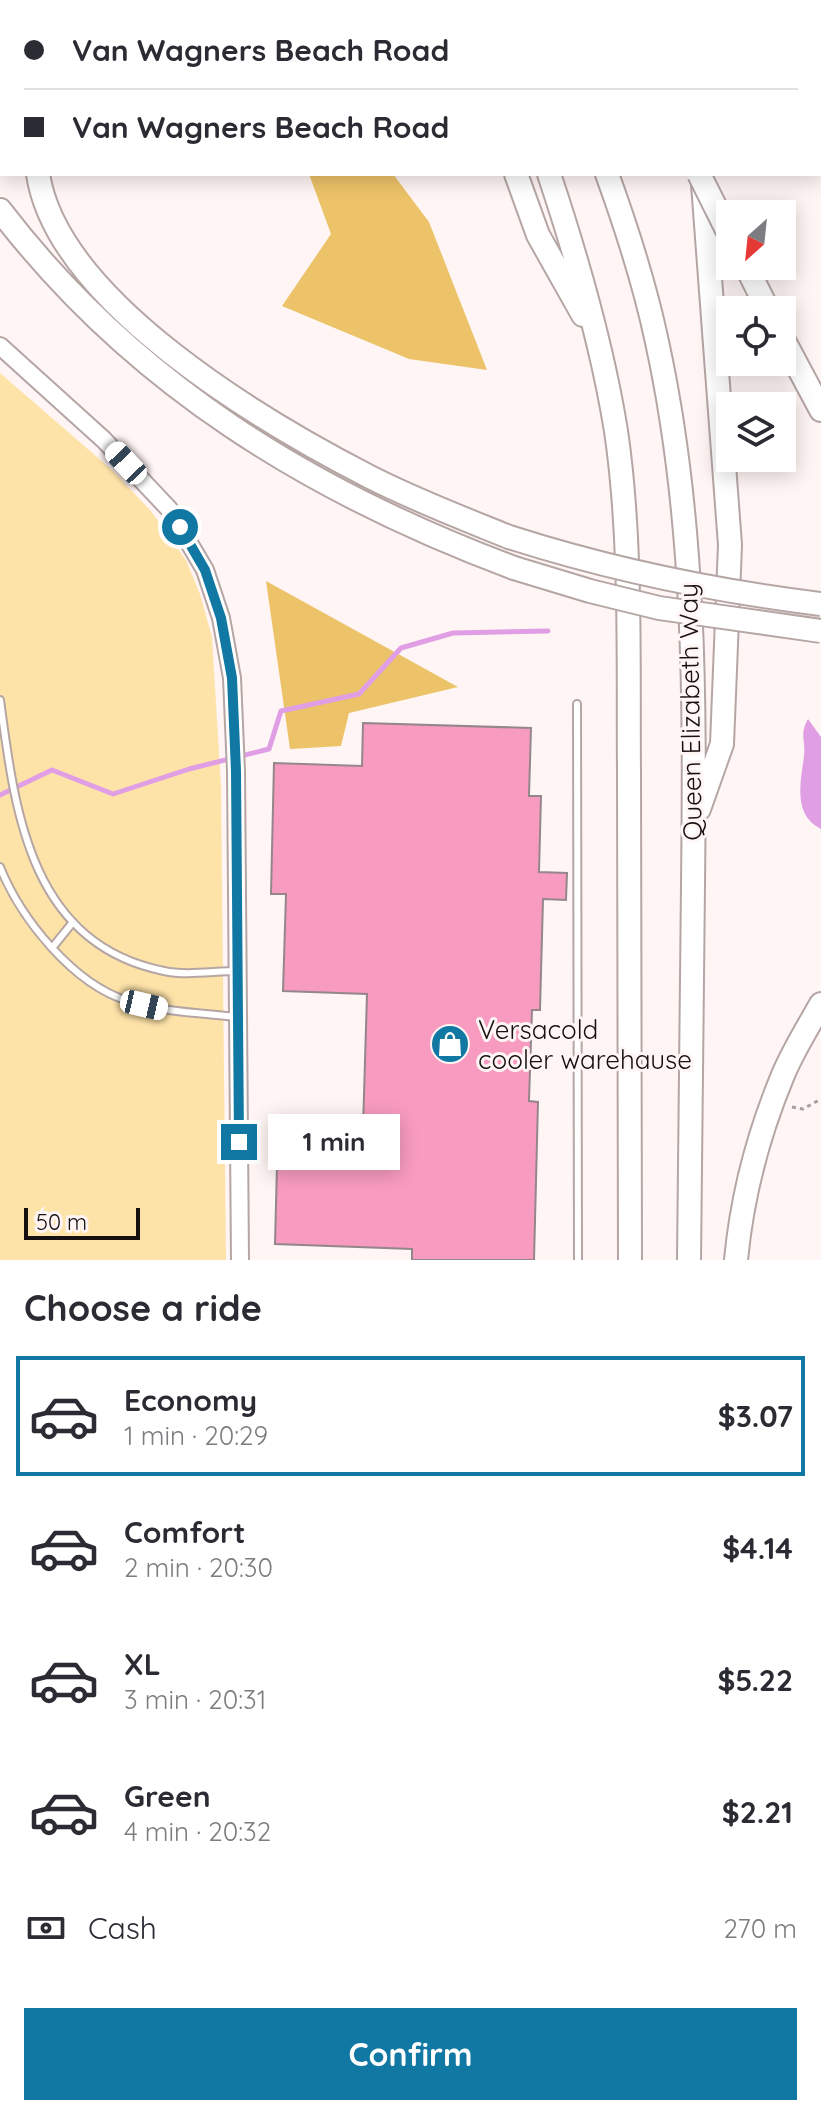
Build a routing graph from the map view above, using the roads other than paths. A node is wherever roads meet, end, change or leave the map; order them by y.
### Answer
1 (39, 176) edge
2 (517, 176) edge
3 (550, 176) edge
4 (608, 176) edge
5 (700, 176) edge
6 (701, 176) edge
7 (716, 207) edge
8 (0, 210) edge
9 (597, 340) junction
10 (0, 346) edge
11 (796, 363) edge
12 (821, 410) edge
13 (821, 604) edge
14 (821, 631) edge
15 (0, 700) edge
16 (577, 704) dead end
17 (693, 825) junction
18 (0, 867) edge
19 (73, 922) junction
20 (52, 948) junction
21 (237, 971) junction
22 (821, 1004) edge
23 (238, 1017) junction
24 (240, 1260) edge
25 (578, 1260) edge
26 (630, 1260) edge
27 (689, 1260) edge
28 (736, 1260) edge

1 - 13 highway, bridge
2 - 9 highway
3 - 9 highway
4 - 17 highway, Queen Elizabeth Way
5 - 17 highway
6 - 7 highway, bridge
8 - 14 highway, bridge
9 - 26 highway
10 - 21 street
11 - 12 highway
15 - 19 lane
16 - 25 lane
17 - 27 highway, Queen Elizabeth Way
18 - 20 lane
19 - 20 lane
19 - 21 lane
20 - 23 lane
21 - 23 street
22 - 28 highway
23 - 24 street

